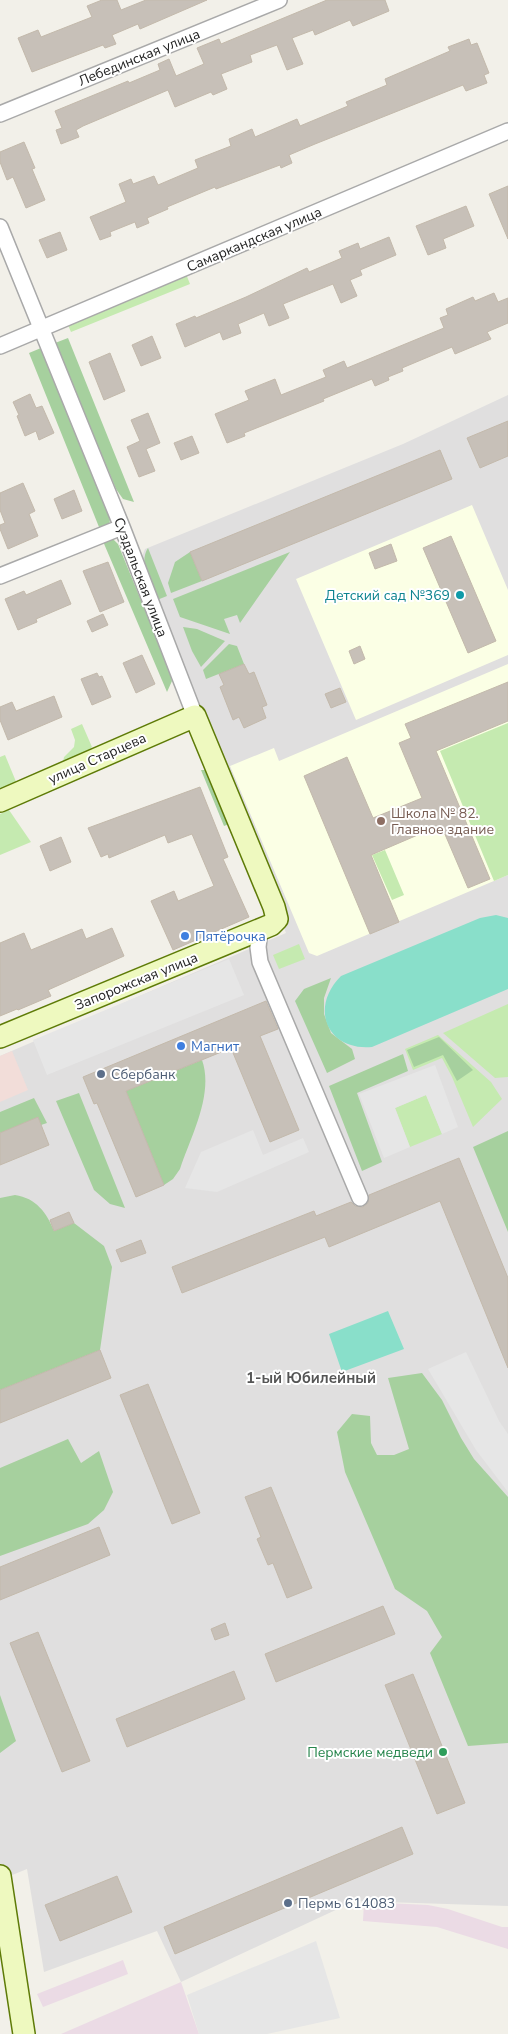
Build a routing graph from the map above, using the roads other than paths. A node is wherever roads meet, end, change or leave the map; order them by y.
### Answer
1 (279, 0) edge
2 (0, 114) edge
3 (508, 131) edge
4 (0, 227) edge
5 (42, 328) junction
6 (0, 346) edge
7 (122, 527) junction
8 (0, 576) edge
9 (195, 716) junction
10 (0, 801) edge
11 (266, 927) junction
12 (0, 1037) edge
13 (360, 1198) dead end
14 (1, 1887) edge
15 (24, 2034) edge

1 - 2 street, Лебединская улица
3 - 5 street, Самаркандская улица
4 - 5 street, Суздальская улица
5 - 6 street, Самаркандская улица
5 - 7 street, Суздальская улица
7 - 8 street
7 - 9 street, Суздальская улица
9 - 10 street, улица Старцева
9 - 11 street, Суздальская улица
11 - 12 street, Запорожская улица
11 - 13 street
14 - 15 street

